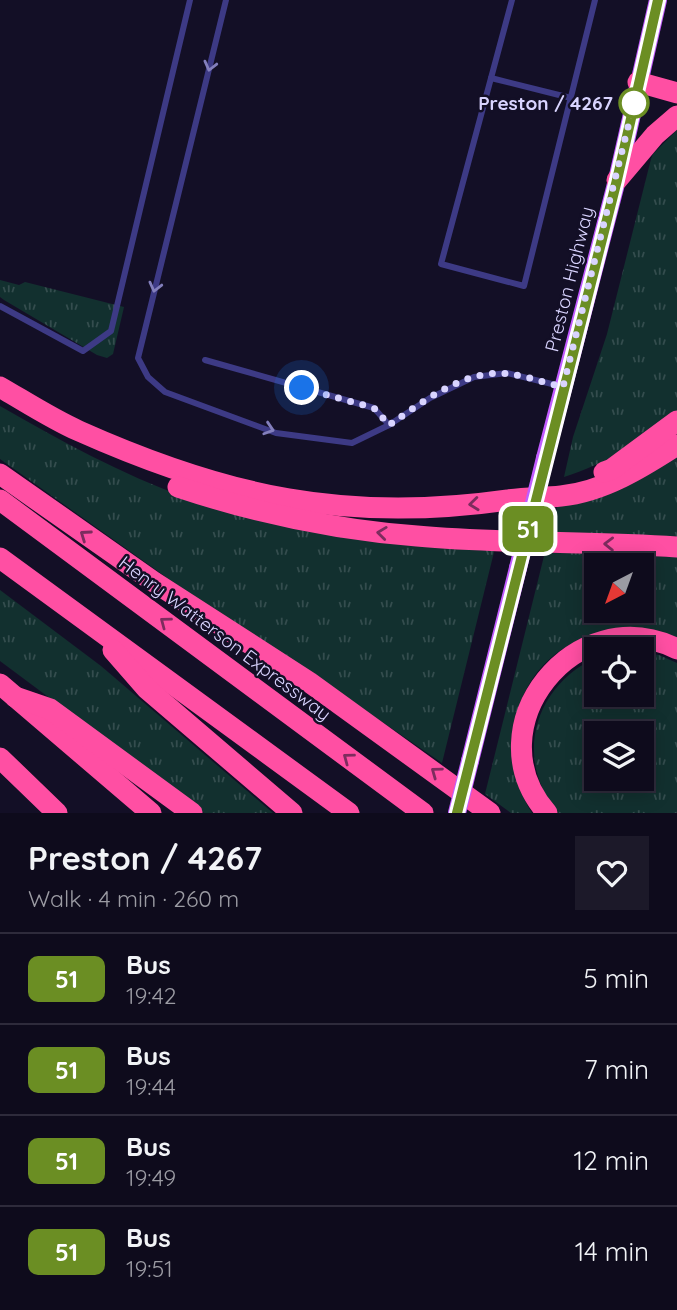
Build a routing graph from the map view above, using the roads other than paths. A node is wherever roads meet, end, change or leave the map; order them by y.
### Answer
1 (190, 0) edge
2 (226, 0) edge
3 (512, 0) edge
4 (595, 0) edge
5 (658, 0) edge
6 (491, 78) junction
7 (638, 82) junction
8 (677, 93) edge
9 (570, 98) junction
10 (677, 116) edge
11 (617, 180) junction
12 (0, 306) edge
13 (205, 360) dead end
14 (0, 387) edge
15 (563, 387) junction
16 (677, 421) edge
17 (389, 425) junction
18 (78, 431) junction
19 (677, 445) edge
20 (0, 474) edge
21 (542, 496) junction
22 (0, 500) edge
23 (677, 547) edge
24 (0, 558) edge
25 (93, 627) junction
26 (677, 649) edge
27 (8, 691) edge
28 (0, 758) edge
29 (57, 813) edge
30 (151, 813) edge
31 (192, 813) edge
32 (292, 813) edge
33 (349, 813) edge
34 (423, 813) edge
35 (457, 813) edge
36 (490, 813) edge
37 (547, 813) edge

1 - 12 lane
2 -> 17 lane
3 - 6 lane
4 - 9 lane
5 - 7 main road, Preston Highway
6 - 9 lane
6 - 9 lane
7 - 8 highway
7 - 11 main road, Preston Highway
10 - 11 highway
11 - 15 main road, Preston Highway
13 - 17 lane
14 - 18 highway
15 - 17 lane
15 - 35 main road, Preston Highway, bridge
16 - 21 highway
21 -> 18 highway
23 -> 18 highway
19 - 21 highway
36 -> 20 highway
34 -> 22 highway, Henry Watterson Expressway
24 - 25 highway
25 - 32 highway
25 - 33 highway
26 - 37 highway
27 - 30 highway
27 - 31 highway
28 - 29 highway

